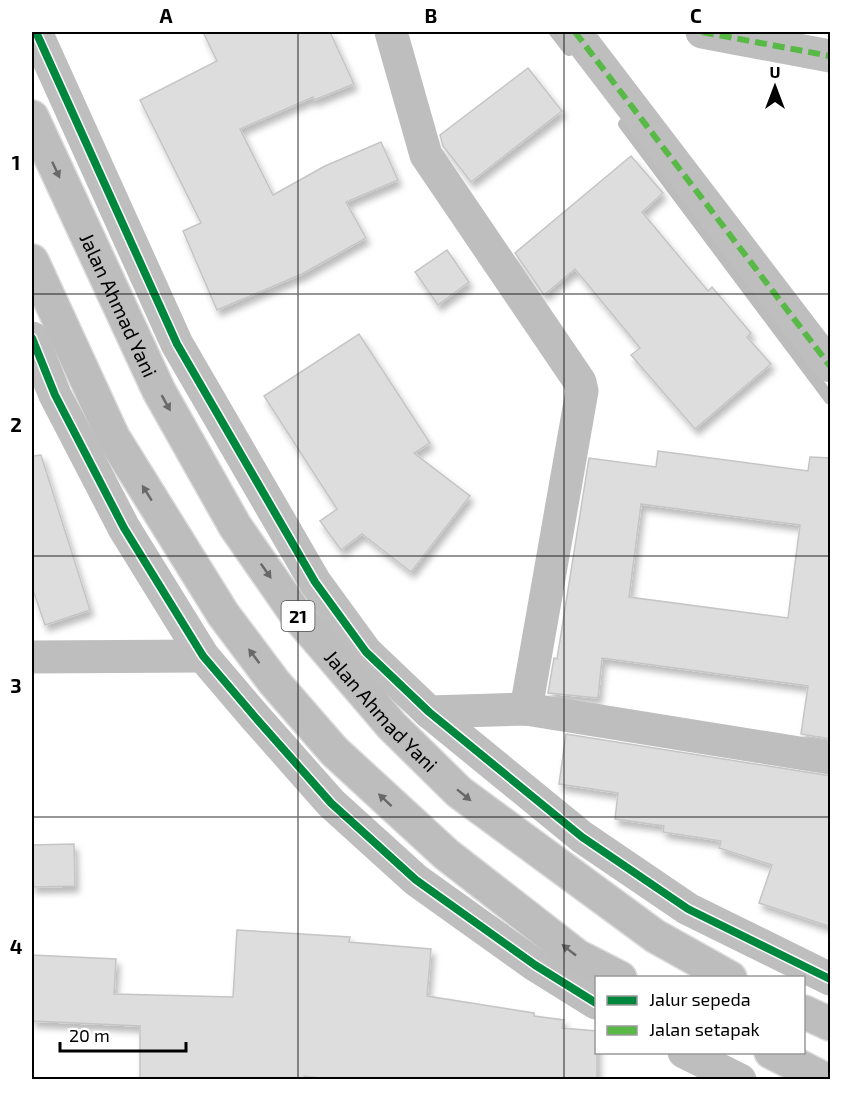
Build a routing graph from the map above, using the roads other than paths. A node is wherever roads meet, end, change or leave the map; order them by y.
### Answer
1 (36, 32) edge
2 (391, 32) edge
3 (575, 32) edge
4 (702, 32) edge
5 (831, 56) edge
6 (32, 117) edge
7 (32, 261) edge
8 (32, 338) edge
9 (831, 366) edge
10 (203, 656) junction
11 (32, 657) edge
12 (526, 709) junction
13 (429, 712) junction
14 (831, 758) edge
15 (616, 976) edge
16 (726, 976) edge
17 (831, 979) edge
18 (595, 1002) edge
19 (805, 1012) edge
20 (831, 1024) edge
21 (686, 1054) edge
22 (773, 1054) edge
23 (740, 1080) edge
24 (826, 1080) edge

1 - 13 street
2 - 12 street
3 - 9 street
4 - 5 street
6 -> 16 highway, Jalan Ahmad Yani / 21
15 -> 7 highway
8 - 10 street
10 - 11 street
10 - 18 street
12 - 13 street
12 - 14 street
13 - 17 street
19 - 20 highway
21 - 23 street
22 - 24 highway

